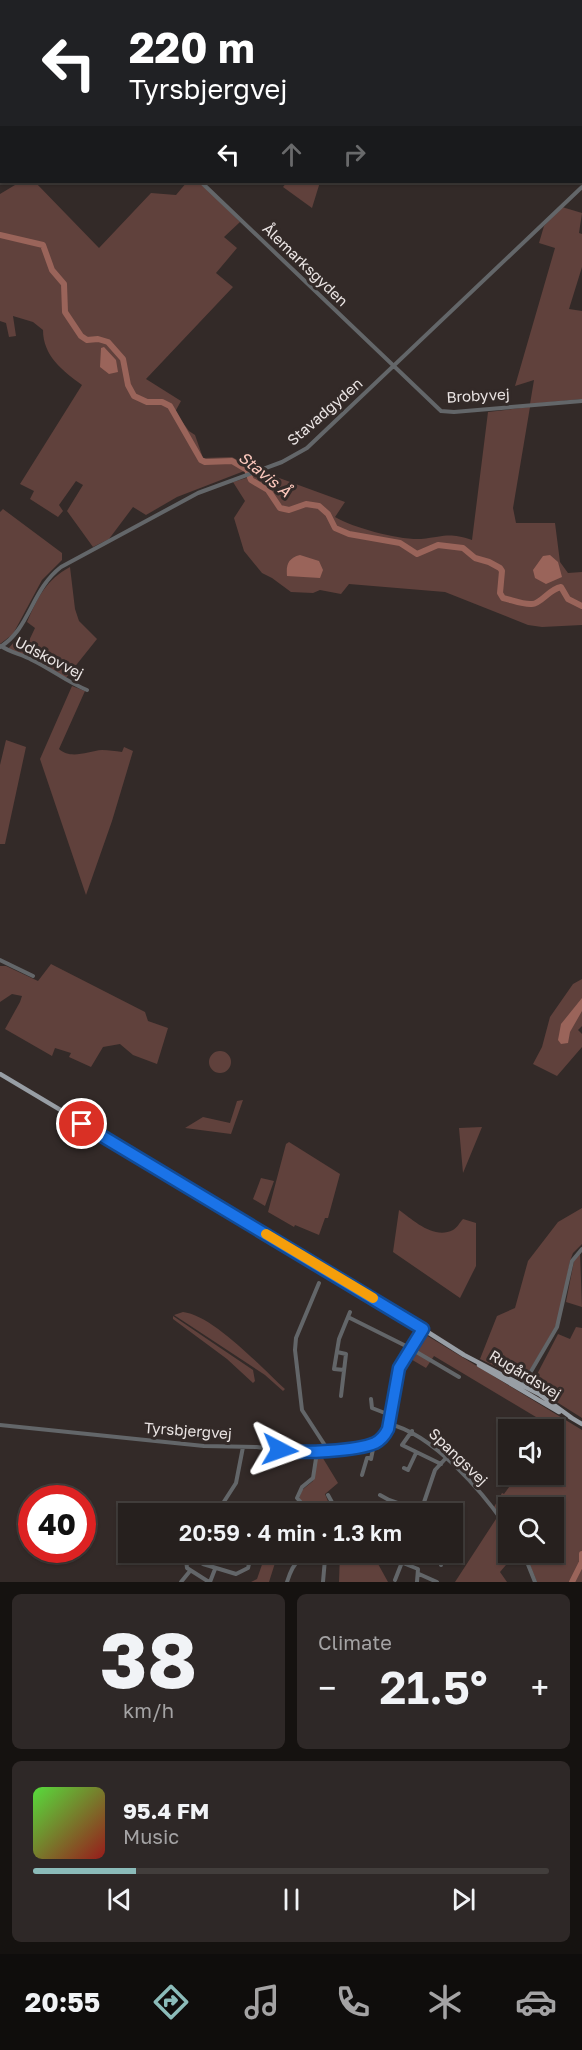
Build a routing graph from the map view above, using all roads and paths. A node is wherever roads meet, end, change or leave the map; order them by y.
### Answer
1 (202, 183) edge
2 (582, 188) edge
3 (393, 367) junction
4 (582, 401) edge
5 (1, 647) edge
6 (87, 690) dead end
7 (0, 960) edge
8 (33, 976) dead end
9 (0, 1074) edge
10 (582, 1249) edge
11 (319, 1283) dead end
12 (350, 1312) dead end
13 (348, 1317) junction
14 (423, 1329) junction
15 (410, 1348) junction
16 (337, 1352) junction
17 (464, 1354) junction
18 (344, 1370) junction
19 (459, 1377) dead end
20 (523, 1388) junction
21 (341, 1396) dead end
22 (372, 1399) dead end
23 (390, 1415) junction
24 (389, 1424) junction
25 (582, 1424) edge
26 (0, 1425) edge
27 (412, 1431) junction
28 (374, 1443) junction
29 (243, 1447) junction
30 (328, 1450) junction
31 (317, 1452) junction
32 (416, 1453) junction
33 (446, 1458) junction
34 (441, 1464) junction
35 (404, 1468) dead end
36 (362, 1474) dead end
37 (328, 1495) dead end
38 (380, 1496) dead end
39 (389, 1500) junction
40 (223, 1503) edge
41 (301, 1503) edge
42 (332, 1503) edge
43 (388, 1503) edge
44 (397, 1503) edge
45 (423, 1503) edge
46 (498, 1518) edge
47 (187, 1563) edge
48 (203, 1563) edge
49 (249, 1563) edge
50 (403, 1563) joint
51 (527, 1563) edge
52 (215, 1568) junction
53 (190, 1571) junction
54 (419, 1574) junction
55 (395, 1580) dead end
56 (182, 1582) edge
57 (210, 1582) edge
58 (287, 1582) edge
59 (323, 1582) edge
60 (417, 1582) edge
61 (437, 1582) edge
62 (535, 1582) edge

1 - 3 street, Ålemarksgyden
2 - 3 street, Stavadgyden
3 - 4 street, Brobyvej
3 - 5 street, Stavadgyden
5 - 6 street, Udskovvej
7 - 8 street
9 - 14 main road, Rugårdsvej
10 - 20 street
11 - 30 street
12 - 13 street
13 - 15 street
13 - 16 street
14 - 15 street
14 - 17 main road, Rugårdsvej
15 - 19 street
15 - 23 street
16 - 18 street
16 - 18 street
17 - 20 main road, Rugårdsvej
17 - 20 main road, Rugårdsvej
18 - 21 street
20 - 25 main road, Rugårdsvej
22 - 23 street
23 - 24 street
24 - 27 street, Spangsvej
24 - 28 street
26 - 29 street, Tyrsbjergvej
27 - 32 street, Spangsvej
27 - 33 street, Spangsvej
28 - 30 street, Tyrsbjergvej
28 - 36 street
29 - 31 street, Tyrsbjergvej
29 - 40 street
30 - 31 street, Tyrsbjergvej
31 - 41 street
32 - 34 street, Spangsvej
32 - 35 street, Spangsvej
33 - 34 street
33 - 46 street, Spangsvej
34 - 45 street
37 - 42 street
38 - 39 street
39 - 43 street
39 - 44 street
47 - 53 street
48 - 52 street
49 - 52 street
50 - 54 street
50 - 55 street
51 - 62 street
52 - 57 street
53 - 56 street
53 - 57 street
54 - 60 street
54 - 61 street
58 - 59 street

